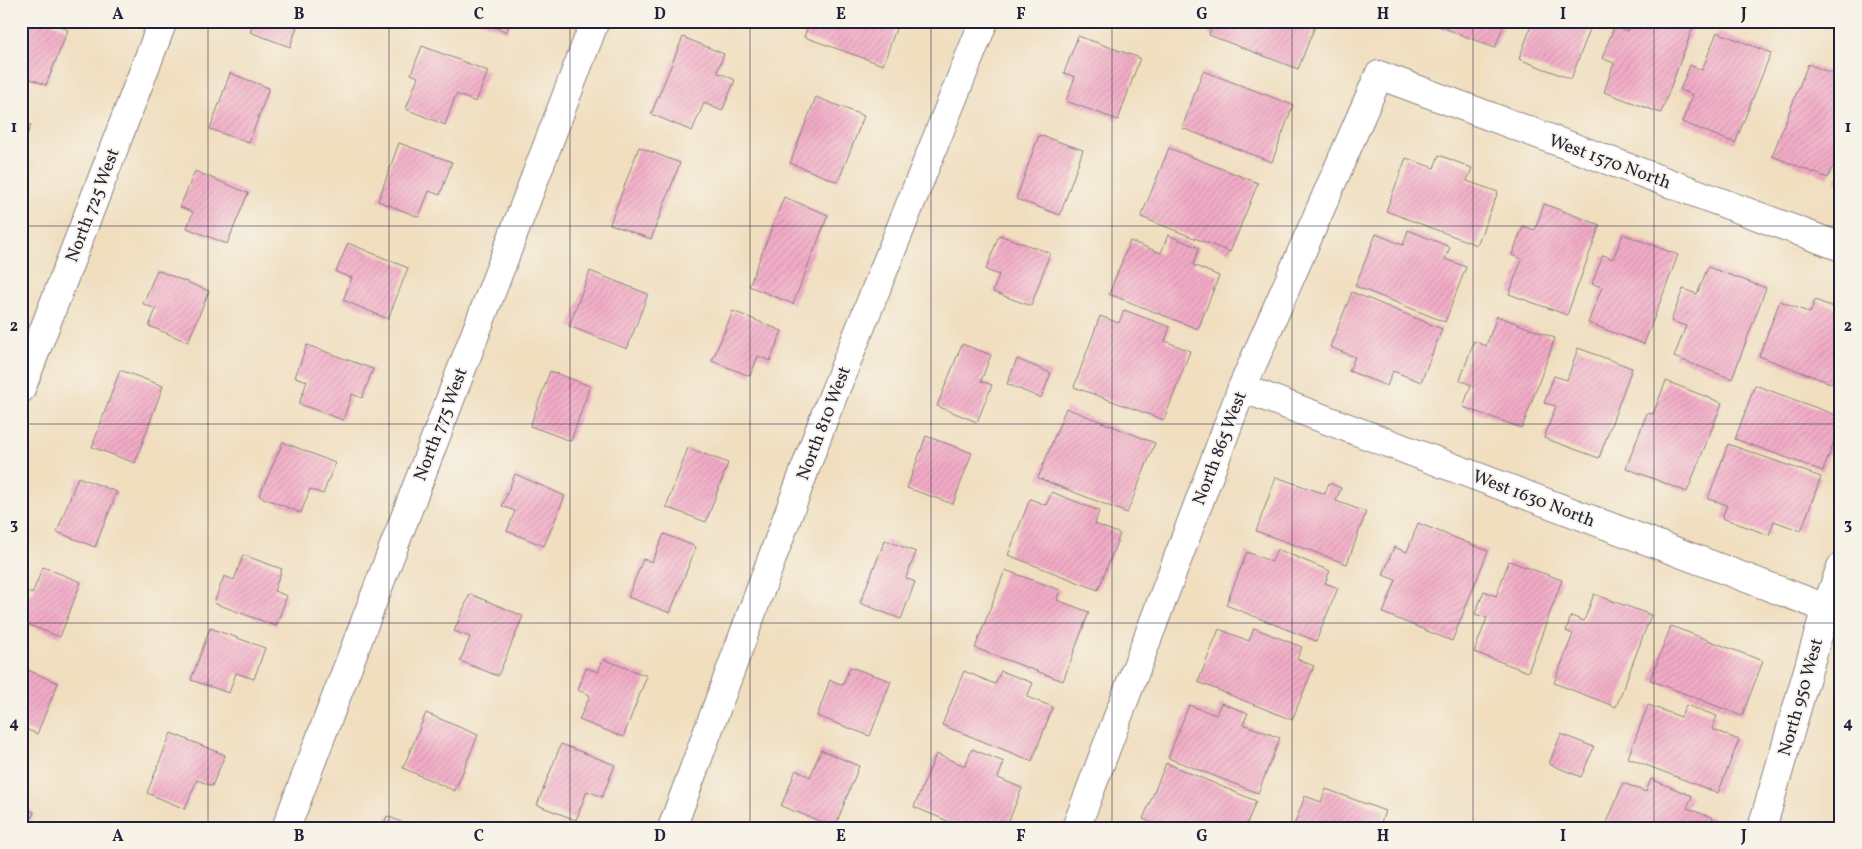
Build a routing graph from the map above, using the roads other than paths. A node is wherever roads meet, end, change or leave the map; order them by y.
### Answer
1 (163, 21) edge
2 (595, 21) edge
3 (984, 21) edge
4 (1379, 75) joint
5 (1841, 247) edge
6 (1242, 388) junction
7 (21, 389) edge
8 (1841, 567) edge
9 (1826, 608) junction
10 (286, 828) edge
11 (672, 828) edge
12 (1076, 828) edge
13 (1762, 828) edge

1 - 7 street, North 725 West
2 - 10 street, North 775 West
3 - 11 street, North 810 West
4 - 5 street, West 1570 North
4 - 6 street, North 865 West
6 - 9 street, West 1630 North
6 - 12 street, North 865 West
8 - 9 street, North 950 West
9 - 13 street, North 950 West

